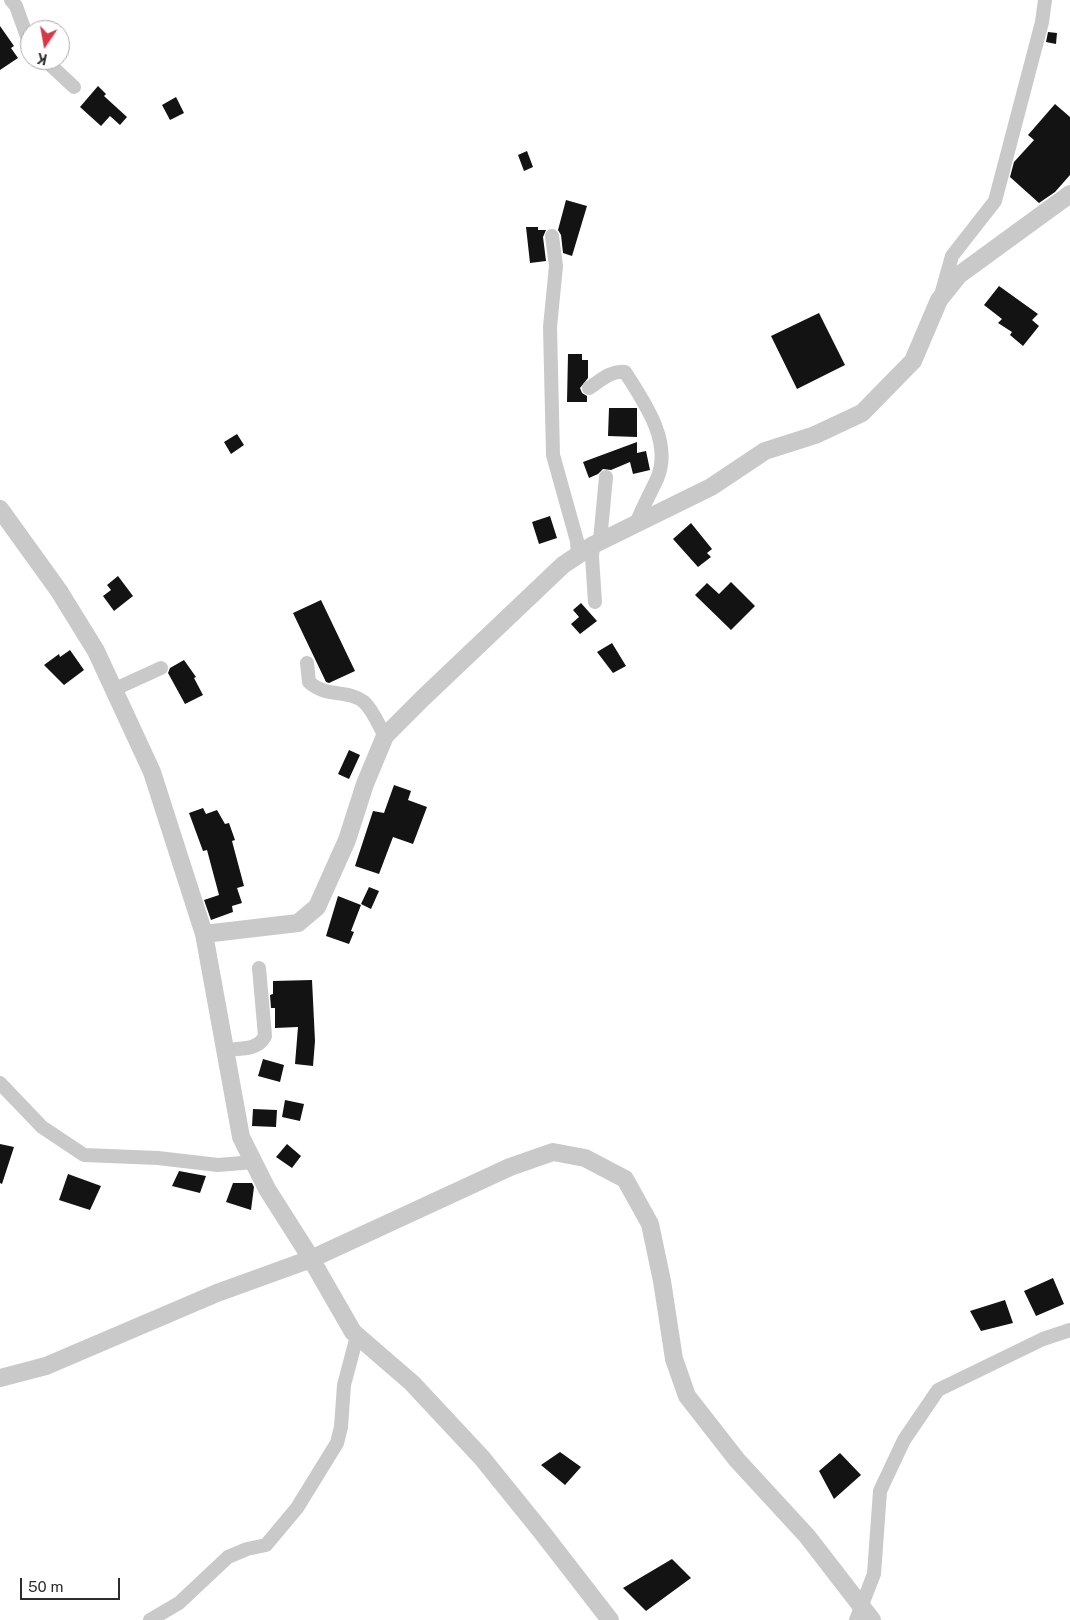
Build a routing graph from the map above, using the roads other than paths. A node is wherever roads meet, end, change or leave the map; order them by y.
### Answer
1 (11, 0) edge
2 (1045, 0) edge
3 (21, 20) edge
4 (56, 70) edge
5 (74, 87) dead end
6 (1070, 194) edge
7 (552, 236) dead end
8 (939, 300) junction
9 (589, 388) dead end
10 (606, 477) dead end
11 (0, 509) edge
12 (636, 524) junction
13 (597, 543) junction
14 (578, 555) junction
15 (596, 602) dead end
16 (307, 663) dead end
17 (161, 668) dead end
18 (115, 689) junction
19 (385, 736) junction
20 (204, 934) junction
21 (259, 968) dead end
22 (224, 1050) junction
23 (0, 1084) edge
24 (254, 1162) junction
25 (311, 1259) junction
26 (1070, 1330) edge
27 (357, 1336) junction
28 (0, 1378) edge
29 (863, 1616) edge
30 (150, 1620) edge
31 (610, 1620) edge

1 - 3 street
2 - 8 street
4 - 5 street
6 - 8 street
7 - 14 street
8 - 12 street
9 - 12 street
10 - 13 street
11 - 18 street
12 - 13 street
13 - 14 street
13 - 15 street
14 - 19 street
16 - 19 street
17 - 18 street
18 - 20 street
19 - 20 street
20 - 22 street
21 - 22 street
22 - 24 street
23 - 24 street
24 - 25 street
25 - 27 street
25 - 28 street
25 - 29 street
26 - 29 street
27 - 30 street
27 - 31 street

